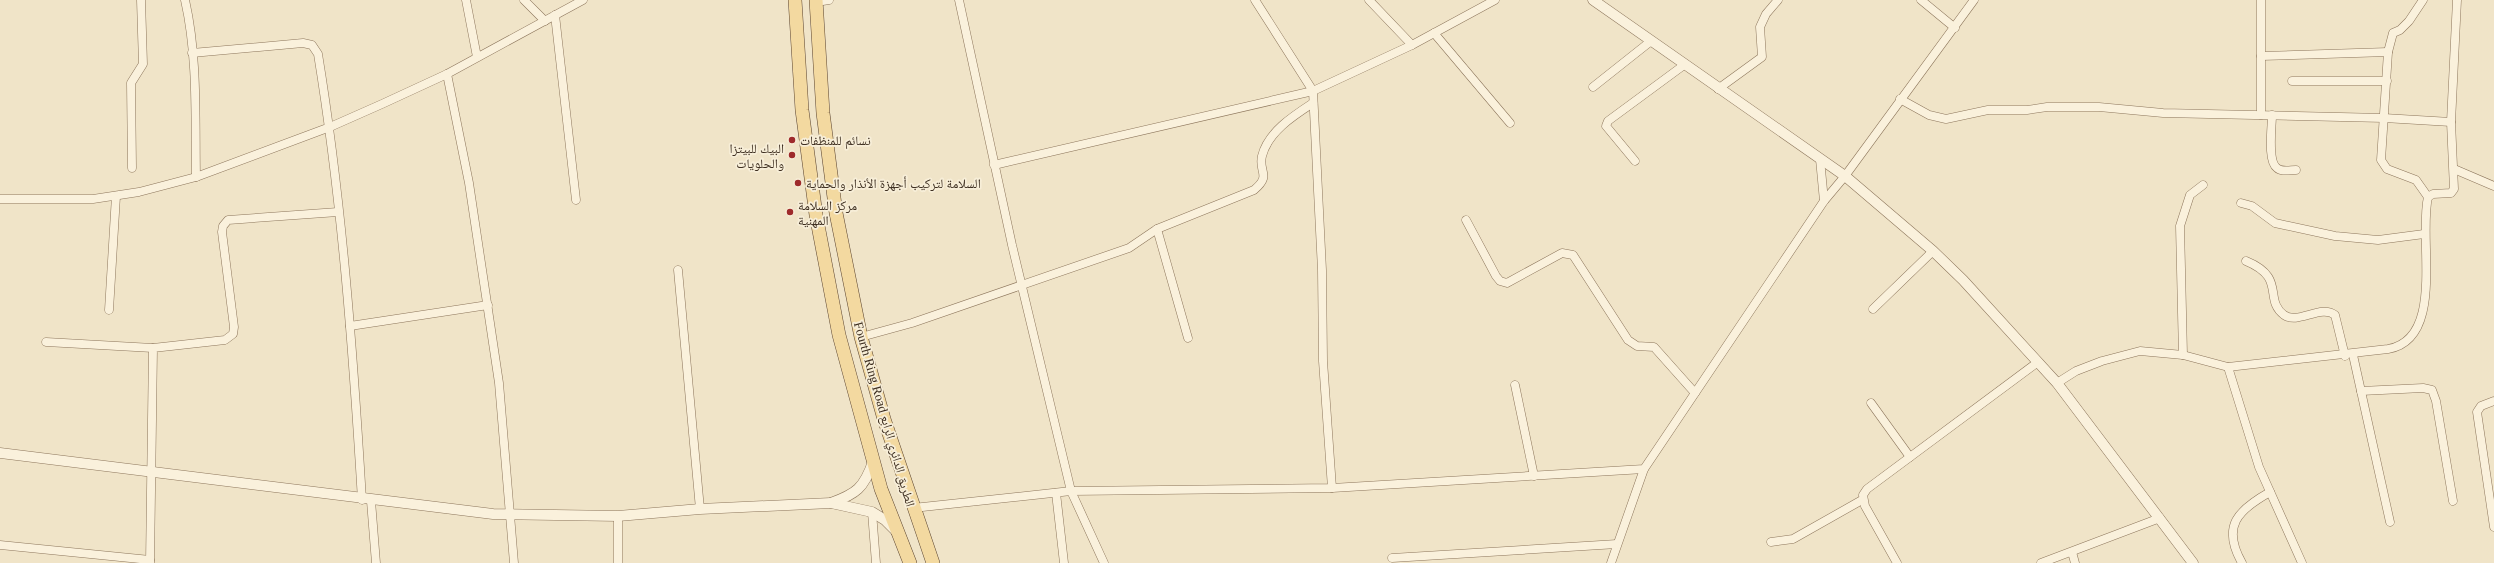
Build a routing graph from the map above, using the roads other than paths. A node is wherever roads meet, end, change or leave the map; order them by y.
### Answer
1 (141, 0) edge
2 (184, 0) edge
3 (466, 0) edge
4 (524, 0) edge
5 (583, 0) edge
6 (795, 0) edge
7 (959, 0) edge
8 (1255, 0) edge
9 (1369, 0) edge
10 (1495, 0) edge
11 (1593, 0) edge
12 (1778, 0) edge
13 (1921, 0) edge
14 (1974, 0) edge
15 (2261, 0) edge
16 (2423, 0) edge
17 (2456, 0) edge
18 (820, 1) edge
19 (555, 15) junction
20 (545, 21) junction
21 (1955, 28) junction
22 (1434, 33) junction
23 (1651, 42) junction
24 (1412, 45) junction
25 (2388, 52) junction
26 (192, 53) junction
27 (2261, 56) junction
28 (477, 57) junction
29 (1684, 65) junction
30 (447, 74) junction
31 (2292, 81) dead end
32 (2386, 81) junction
33 (1593, 87) dead end
34 (1718, 89) junction
35 (1312, 91) junction
36 (1900, 99) junction
37 (1313, 103) junction
38 (2261, 115) junction
39 (2272, 115) junction
40 (2384, 118) junction
41 (2451, 122) junction
42 (1510, 123) dead end
43 (330, 127) junction
44 (1820, 159) junction
45 (1635, 161) dead end
46 (994, 165) junction
47 (132, 168) dead end
48 (2454, 169) junction
49 (2296, 170) dead end
50 (1845, 176) junction
51 (196, 177) junction
52 (2203, 185) dead end
53 (2494, 186) edge
54 (116, 196) junction
55 (2428, 197) junction
56 (0, 199) edge
57 (576, 200) dead end
58 (1824, 201) junction
59 (2241, 203) dead end
60 (338, 212) junction
61 (1466, 220) dead end
62 (1157, 228) junction
63 (2424, 234) junction
64 (1934, 251) junction
65 (2246, 261) dead end
66 (678, 270) dead end
67 (1023, 284) junction
68 (488, 305) junction
69 (1873, 309) dead end
70 (109, 310) dead end
71 (350, 326) junction
72 (861, 337) junction
73 (1188, 338) dead end
74 (46, 342) dead end
75 (153, 348) junction
76 (2183, 355) junction
77 (2349, 355) junction
78 (2038, 362) junction
79 (2228, 367) junction
80 (2057, 383) junction
81 (1515, 385) dead end
82 (2361, 391) junction
83 (1695, 393) junction
84 (2494, 401) edge
85 (1871, 403) dead end
86 (0, 453) edge
87 (1910, 457) junction
88 (873, 462) junction
89 (2490, 468) edge
90 (1644, 469) junction
91 (150, 472) junction
92 (1534, 476) junction
93 (1332, 488) junction
94 (1071, 491) junction
95 (2270, 492) junction
96 (1056, 493) junction
97 (366, 500) junction
98 (1862, 500) junction
99 (2453, 501) dead end
100 (831, 503) junction
101 (913, 508) junction
102 (700, 509) junction
103 (872, 512) junction
104 (508, 515) junction
105 (618, 516) junction
106 (2493, 517) edge
107 (2160, 518) junction
108 (2390, 522) dead end
109 (2494, 527) edge
110 (898, 534) junction
111 (1771, 542) dead end
112 (1617, 544) junction
113 (0, 545) edge
114 (2072, 552) junction
115 (1392, 558) dead end
116 (150, 561) edge
117 (376, 563) edge
118 (514, 563) edge
119 (618, 563) edge
120 (876, 563) edge
121 (910, 563) edge
122 (933, 563) edge
123 (1064, 563) edge
124 (1104, 563) edge
125 (1610, 563) edge
126 (1896, 563) edge
127 (2041, 563) edge
128 (2075, 563) edge
129 (2193, 563) edge
130 (2242, 563) edge
131 (2302, 563) edge

1 - 47 street
2 - 26 street
3 - 28 street
4 - 20 street
5 - 19 street
6 - 88 main road
7 - 46 street
8 - 35 street
9 - 24 street
10 - 22 street
11 - 23 street
12 - 34 street
13 - 21 street
14 - 21 street
15 - 27 street
16 - 25 street
17 - 41 street
18 - 72 main road, Fourth Ring Road الطريق الدائري الرابع
19 - 20 street
19 - 57 street
20 - 28 street
21 - 36 street
22 - 24 street
22 - 42 street
23 - 29 street
23 - 33 street
24 - 35 street
25 - 27 street
25 - 32 street
26 - 43 street
26 - 51 street
27 - 38 street
28 - 30 street
29 - 34 street
29 - 45 street
30 - 43 street
30 - 68 street
31 - 32 street
32 - 40 street
34 - 44 street
35 - 37 street
35 - 46 street
36 - 38 street
36 - 50 street
37 - 62 street
37 - 93 street
38 - 39 street
39 - 40 street
39 - 49 street
40 - 41 street
40 - 55 street
41 - 48 street
43 - 51 street
43 - 60 street
44 - 50 street
44 - 58 street
46 - 67 street
48 - 53 street
48 - 55 street
50 - 58 street
50 - 64 street
51 - 54 street
52 - 76 street
54 - 56 street
54 - 70 street
55 - 63 street
58 - 83 street
59 - 63 street
60 - 71 street
60 - 75 street
61 - 83 street
62 - 67 street
62 - 73 street
63 - 77 street
64 - 69 street
64 - 78 street
65 - 77 street
66 - 102 street
67 - 72 street
67 - 94 street
68 - 71 street
68 - 104 street
71 - 97 street
72 - 101 main road, Fourth Ring Road الطريق الدائري الرابع
74 - 75 street
75 - 91 street
76 - 79 street
76 - 80 street
77 - 79 street
77 - 82 street
78 - 80 street
78 - 87 street
79 - 95 street
80 - 107 street
81 - 92 street
82 - 99 street
82 - 108 street
83 - 90 street
84 - 89 street
85 - 87 street
86 - 91 street
87 - 98 street
88 - 100 street
88 - 110 main road
89 - 106 street
90 - 92 street
90 - 112 street
91 - 97 street
91 - 116 street
92 - 93 street
93 - 94 street
94 - 96 street
94 - 124 street
95 - 130 street
95 - 131 street
96 - 101 street
96 - 123 street
97 - 104 street
97 - 117 street
98 - 111 street
98 - 126 street
100 - 102 street
100 - 103 street
101 - 122 main road, Fourth Ring Road الطريق الدائري الرابع
102 - 105 street
103 - 110 street
103 - 120 street
104 - 105 street
104 - 118 street
105 - 119 street
106 - 109 street
107 - 114 street
107 - 129 street
110 - 121 main road
112 - 115 street
112 - 125 street
113 - 116 street
114 - 127 street
114 - 128 street

